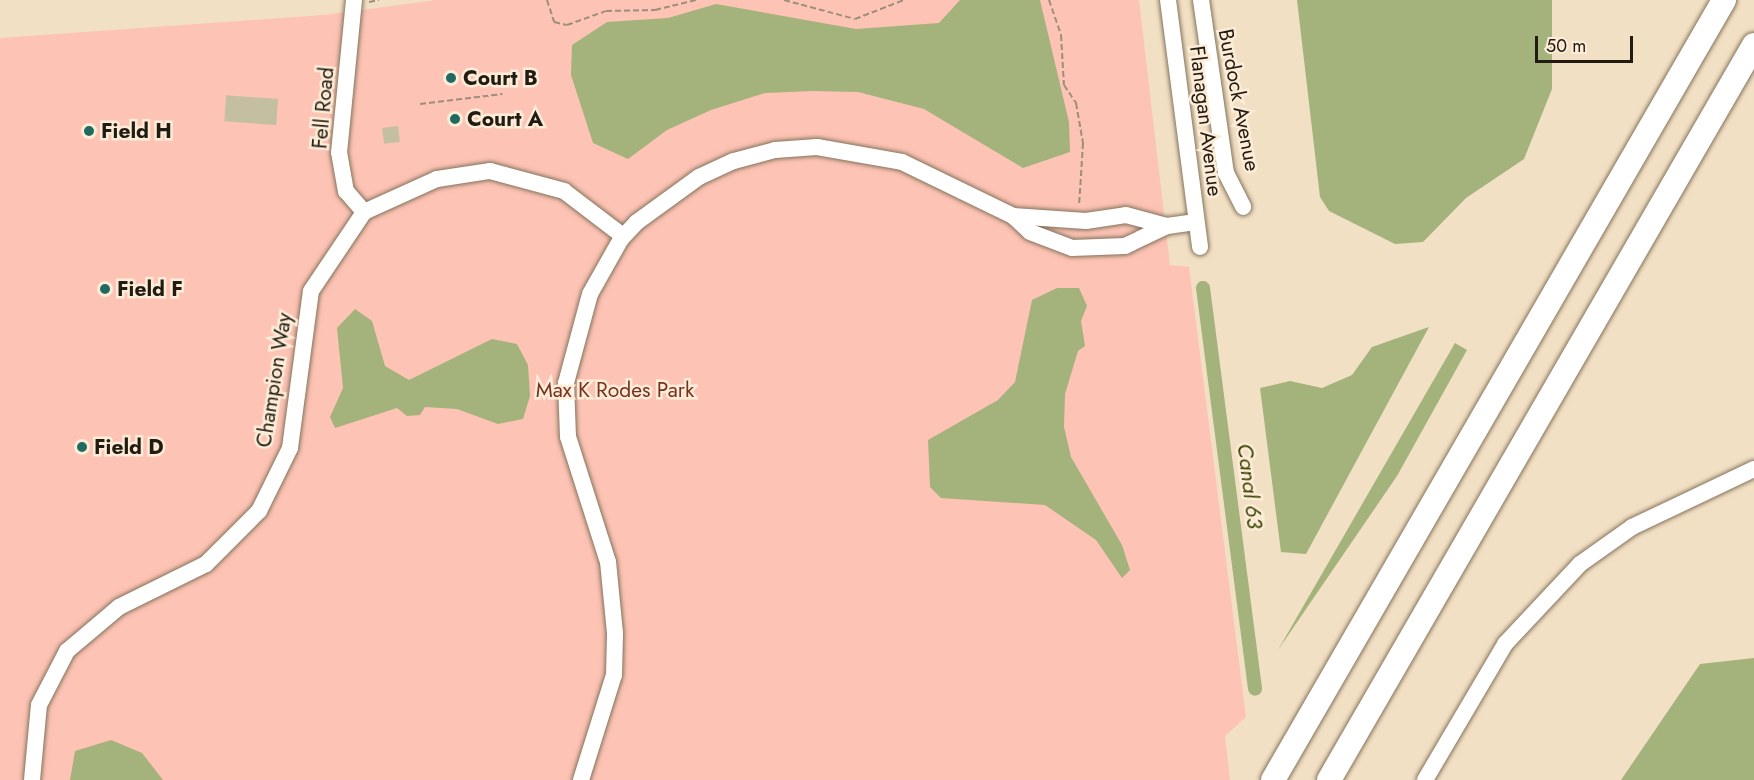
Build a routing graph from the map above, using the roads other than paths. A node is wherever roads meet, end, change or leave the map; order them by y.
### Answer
1 (354, 0) edge
2 (1168, 0) edge
3 (1201, 0) edge
4 (1724, 0) edge
5 (1754, 45) edge
6 (1243, 207) dead end
7 (364, 212) junction
8 (1013, 216) junction
9 (1196, 222) junction
10 (1167, 226) junction
11 (624, 236) junction
12 (1200, 247) dead end
13 (1754, 469) edge
14 (32, 780) edge
15 (581, 780) edge
16 (1273, 780) edge
17 (1329, 780) edge
18 (1425, 780) edge

1 - 7 street, Fell Road
2 - 9 street, Flanagan Avenue
3 - 6 street, Burdock Avenue
4 - 16 highway
5 - 17 highway
7 - 11 street
7 - 14 street, Champion Way
8 - 10 street
8 - 10 street
8 - 11 street
9 - 10 street
9 - 12 street, Flanagan Avenue
11 - 15 street
13 - 18 street

